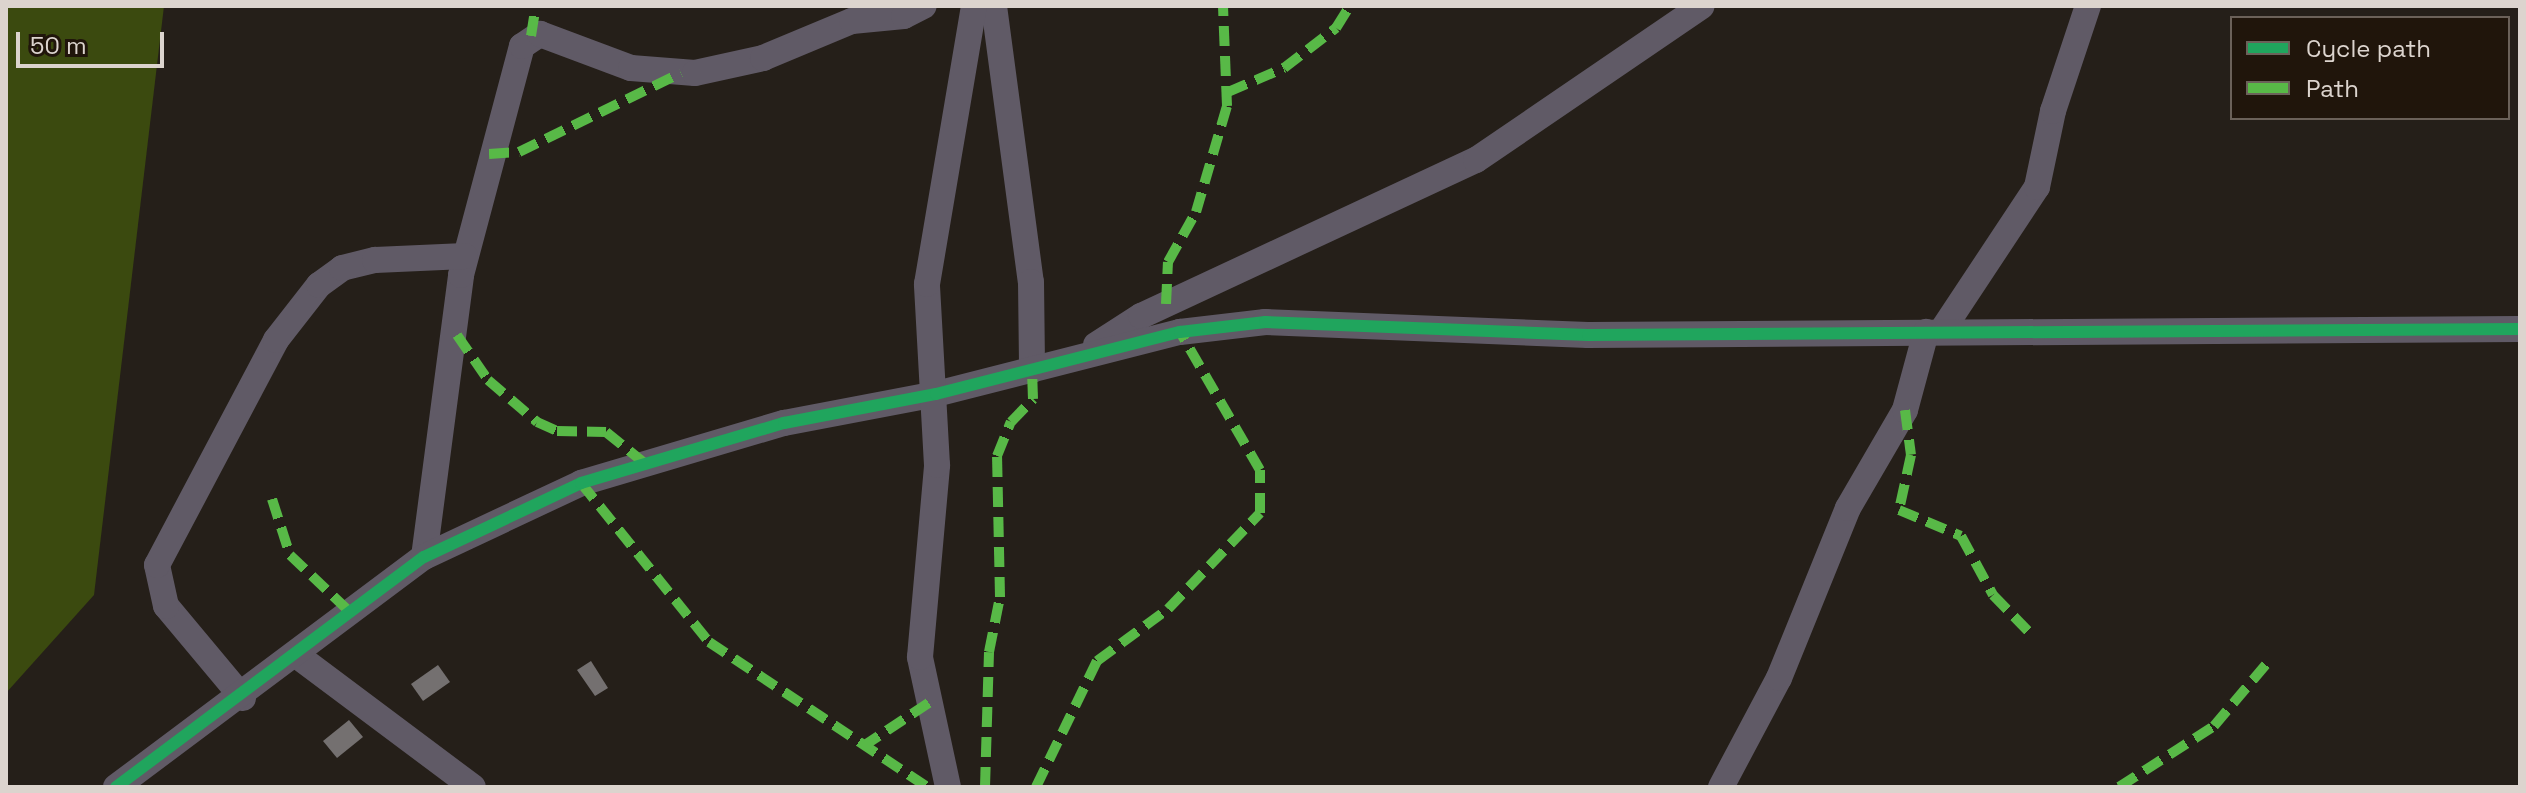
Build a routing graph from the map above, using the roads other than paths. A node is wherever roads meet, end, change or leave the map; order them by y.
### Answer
1 (924, 6) edge
2 (974, 6) edge
3 (994, 6) edge
4 (1702, 6) edge
5 (2088, 6) edge
6 (465, 256) junction
7 (2520, 329) edge
8 (1934, 332) junction
9 (1087, 352) junction
10 (1032, 370) junction
11 (936, 394) junction
12 (424, 557) junction
13 (299, 657) junction
14 (243, 698) junction
15 (116, 787) edge
16 (473, 787) edge
17 (948, 787) edge
18 (1721, 787) edge

1 - 6 street
2 - 11 street
3 - 10 street
4 - 9 street
5 - 8 street
6 - 12 street
6 - 14 street
7 - 8 street
8 - 9 street
8 - 18 street
9 - 10 street
10 - 11 street
11 - 12 street
11 - 17 street
12 - 13 street
13 - 14 street
13 - 16 street
14 - 15 street

